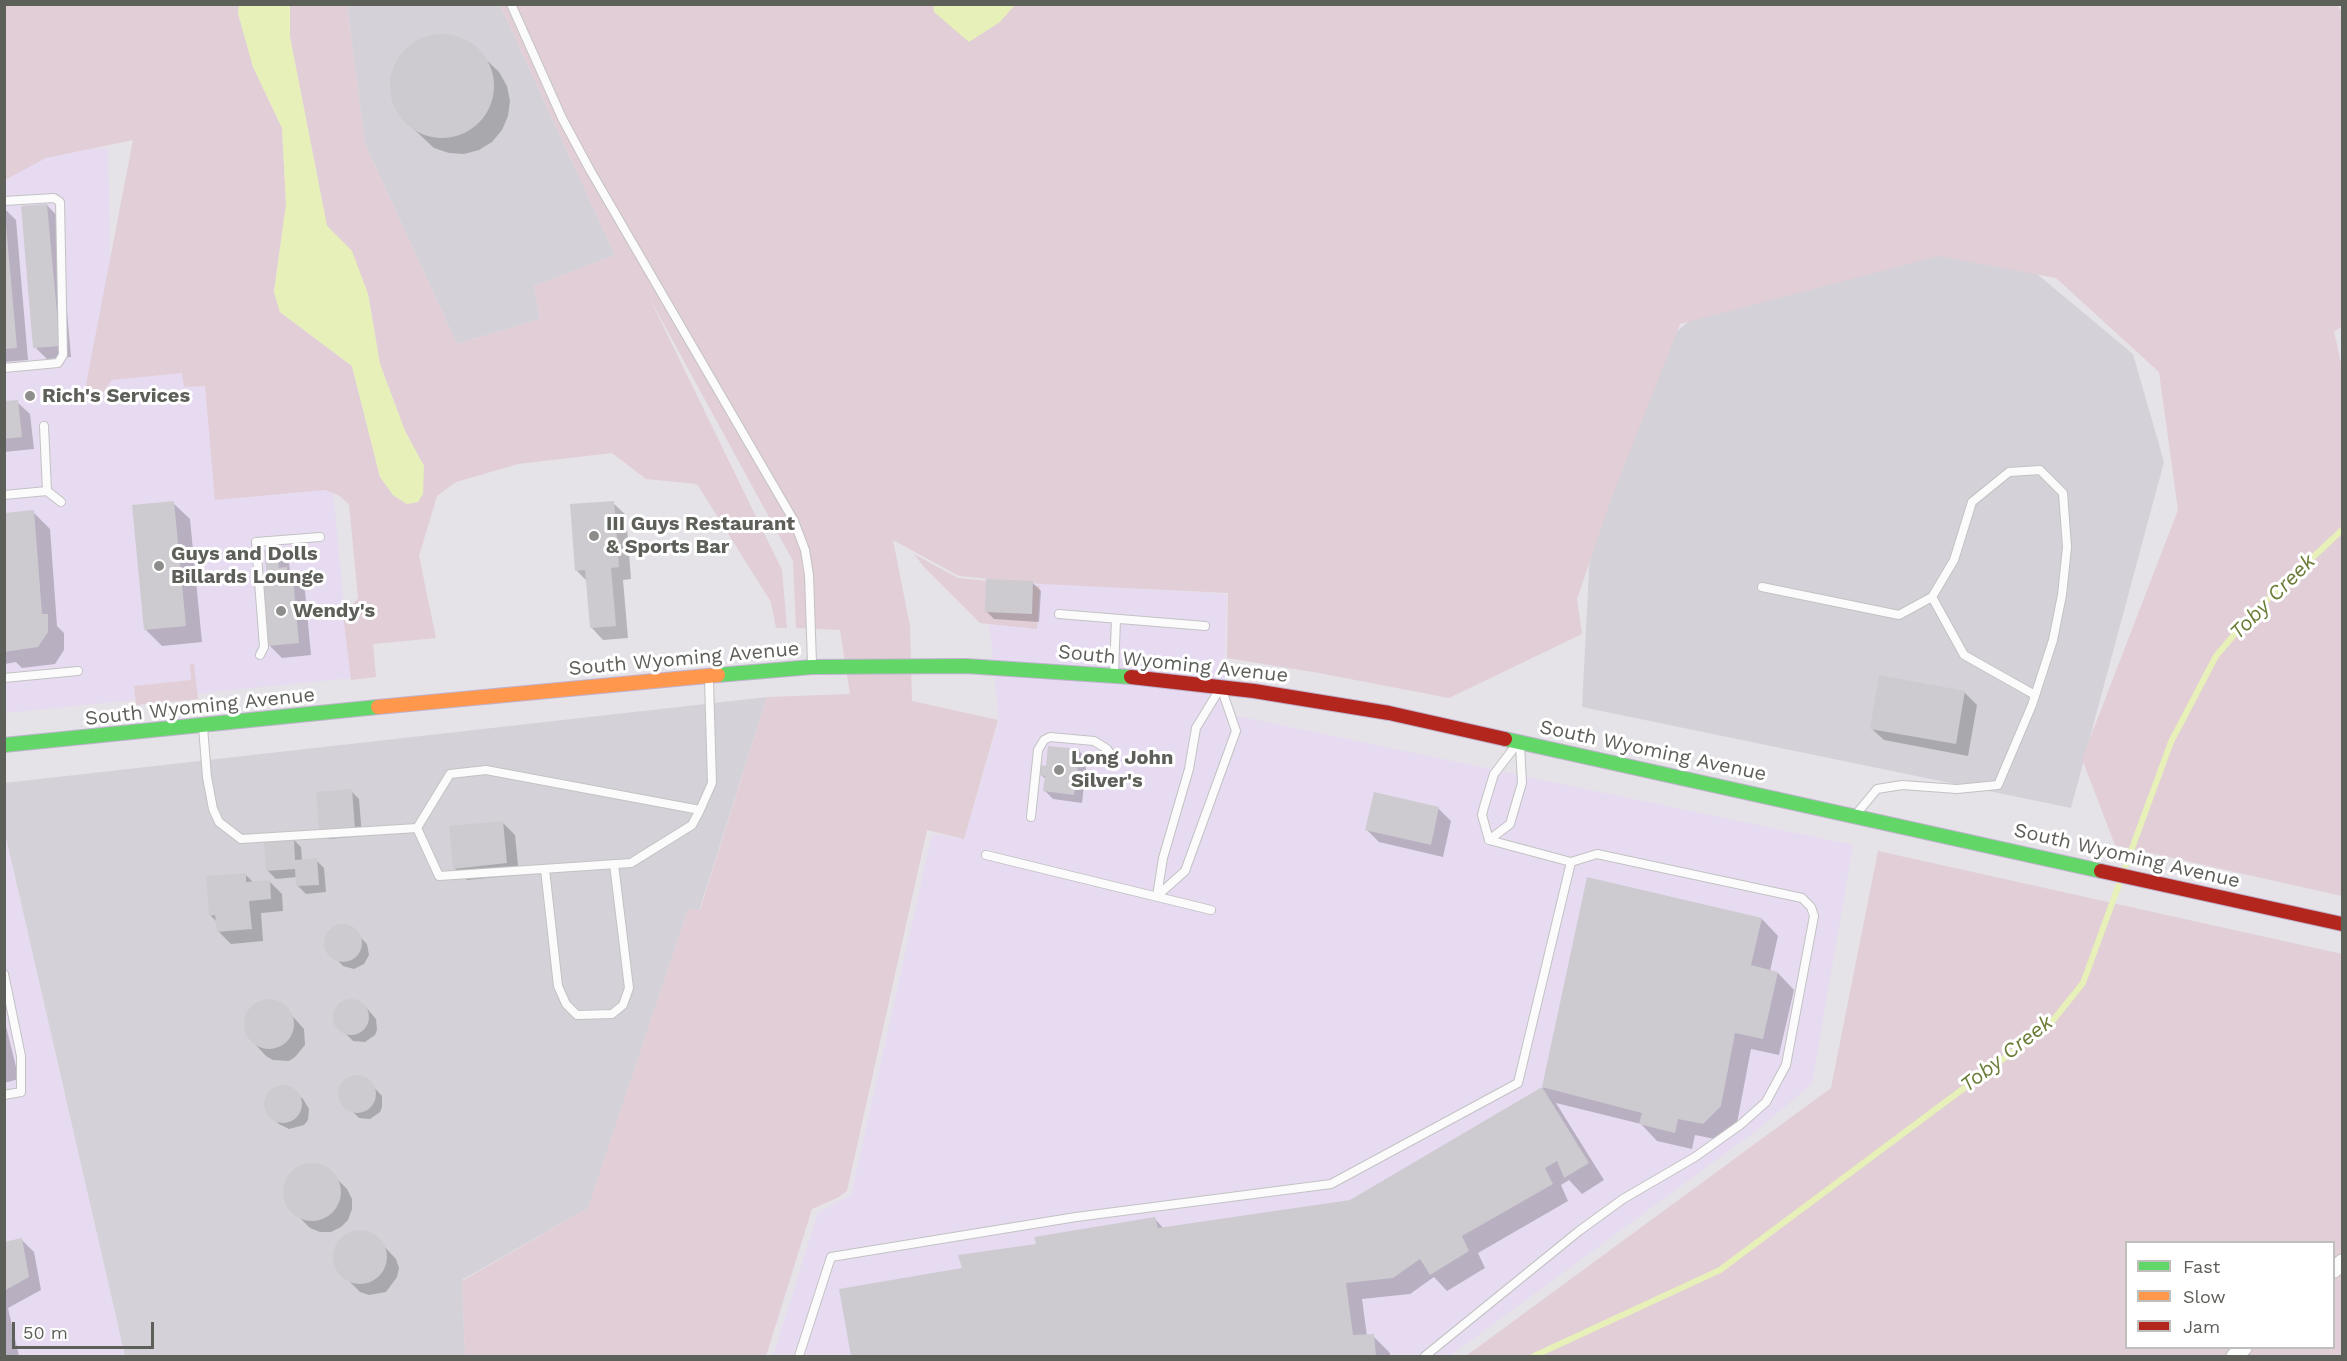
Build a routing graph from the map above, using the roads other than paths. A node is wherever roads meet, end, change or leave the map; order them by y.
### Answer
1 (511, 4) edge
2 (4, 201) edge
3 (4, 368) edge
4 (44, 426) dead end
5 (47, 492) junction
6 (4, 495) edge
7 (61, 502) dead end
8 (320, 537) dead end
9 (1762, 587) dead end
10 (1932, 597) junction
11 (1059, 614) dead end
12 (1116, 619) junction
13 (1205, 626) dead end
14 (260, 655) dead end
15 (812, 668) junction
16 (78, 671) dead end
17 (709, 675) junction
18 (1114, 675) junction
19 (4, 678) edge
20 (1221, 687) junction
21 (2035, 695) junction
22 (203, 726) junction
23 (1519, 741) junction
24 (4, 745) edge
25 (1114, 760) dead end
26 (699, 810) junction
27 (1855, 816) junction
28 (1031, 817) dead end
29 (417, 828) junction
30 (1489, 840) junction
31 (986, 855) dead end
32 (1571, 862) junction
33 (614, 864) junction
34 (546, 869) junction
35 (1157, 896) junction
36 (1211, 910) dead end
37 (2343, 924) edge
38 (4, 974) edge
39 (4, 1095) edge
40 (799, 1356) edge
41 (1425, 1356) edge

1 - 15 lane
2 - 3 lane
4 - 5 lane
5 - 6 lane
5 - 7 lane
8 - 14 lane
9 - 10 lane
10 - 21 lane
10 - 21 lane
11 - 12 lane
12 - 13 lane
12 - 18 lane
15 - 17 main road, South Wyoming Avenue
15 - 18 main road, South Wyoming Avenue
16 - 19 lane
17 - 22 main road, South Wyoming Avenue
17 - 26 lane
18 - 20 main road, South Wyoming Avenue
20 - 23 main road, South Wyoming Avenue
20 - 35 lane
20 - 35 lane
21 - 27 lane
22 - 24 main road, South Wyoming Avenue
22 - 29 lane
23 - 27 main road, South Wyoming Avenue
23 - 30 lane
23 - 30 lane
25 - 28 lane
26 - 29 lane
26 - 33 lane
27 - 37 main road, South Wyoming Avenue
29 - 34 lane
30 - 32 lane
31 - 35 lane
32 - 40 lane
32 - 41 lane
33 - 34 lane
33 - 34 lane
35 - 36 lane
38 - 39 lane

